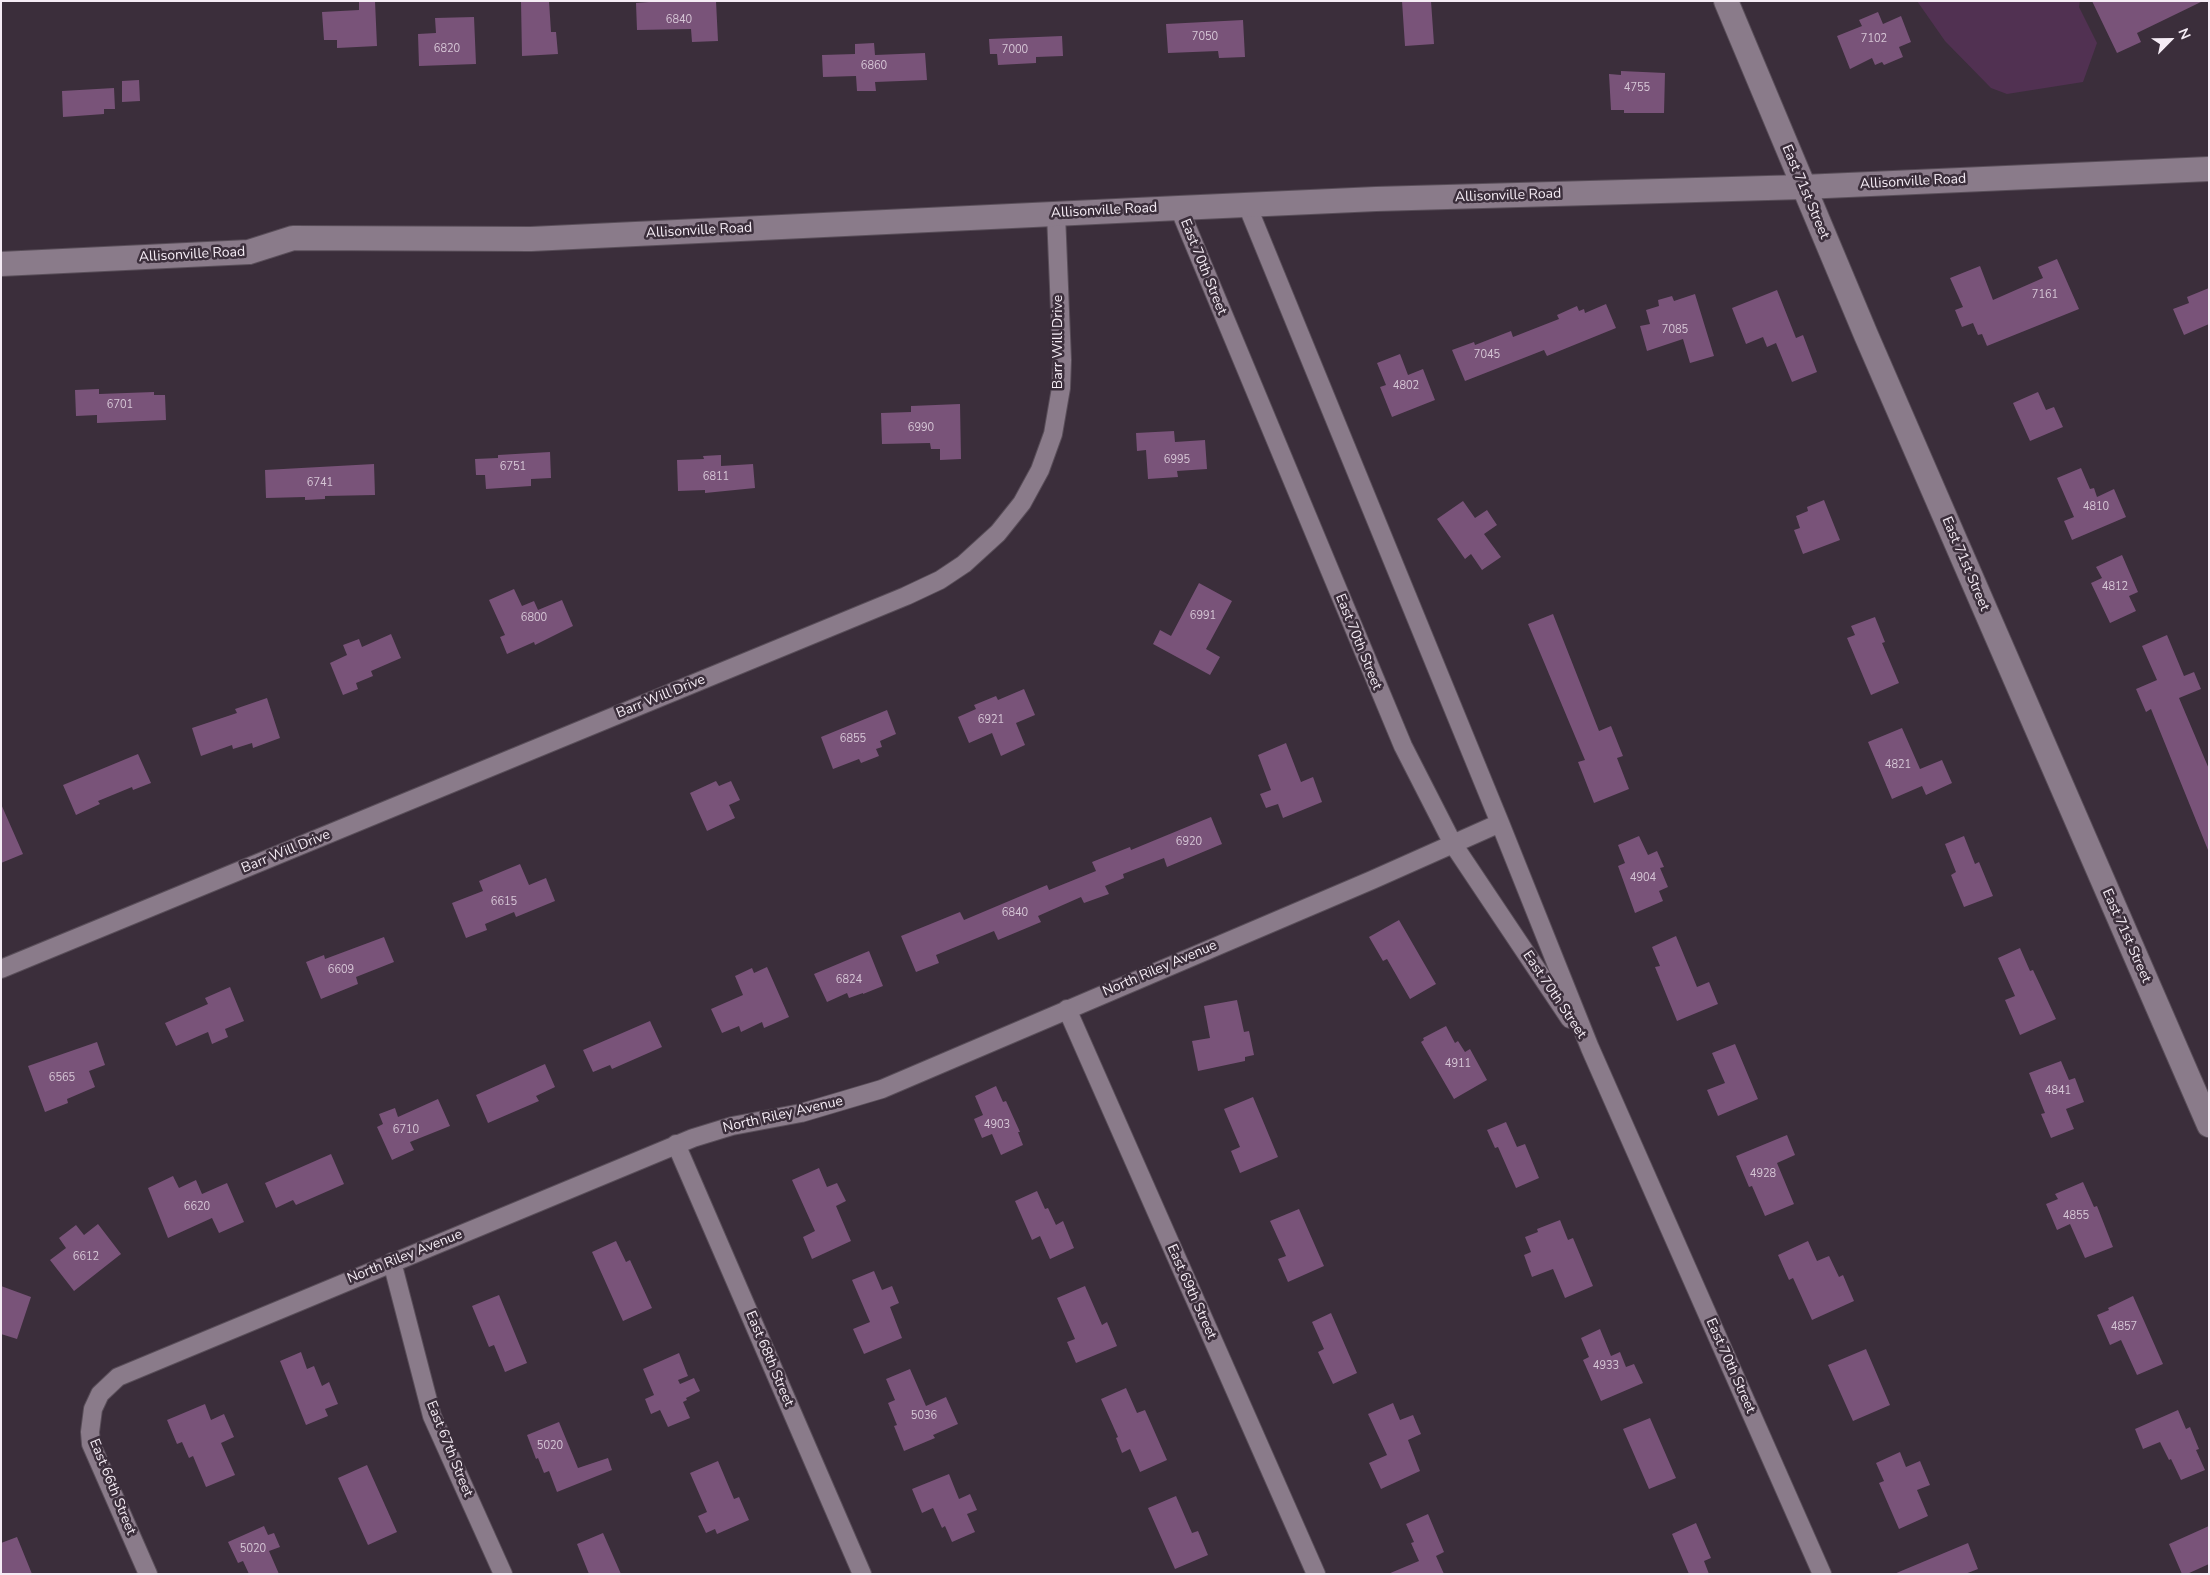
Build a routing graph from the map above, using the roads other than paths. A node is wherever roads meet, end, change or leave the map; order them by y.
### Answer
1 (1726, 1) edge
2 (2209, 169) edge
3 (1802, 187) junction
4 (1247, 205) junction
5 (1179, 208) junction
6 (1056, 214) junction
7 (1, 264) edge
8 (1500, 823) junction
9 (1453, 844) junction
10 (1, 969) edge
11 (1067, 1010) junction
12 (1590, 1048) junction
13 (2209, 1125) edge
14 (676, 1144) junction
15 (392, 1262) junction
16 (98, 1398) joint
17 (148, 1574) edge
18 (503, 1574) edge
19 (862, 1574) edge
20 (1316, 1574) edge
21 (1822, 1574) edge

1 - 3 main road, East 71st Street
2 - 3 main road, Allisonville Road
3 - 4 main road, Allisonville Road
3 - 13 main road, East 71st Street
4 - 5 main road, Allisonville Road
4 - 8 street, East 70th Street
5 - 6 main road, Allisonville Road
5 - 9 street, East 70th Street
6 - 7 main road, Allisonville Road
6 - 10 street, Barr Will Drive
8 - 9 street, North Riley Avenue
8 - 12 street, East 70th Street
9 - 11 street, North Riley Avenue
9 - 12 street, East 70th Street
11 - 14 street, North Riley Avenue
11 - 20 street, East 69th Street
12 - 21 street, East 70th Street
14 - 15 street, North Riley Avenue
14 - 19 street, East 68th Street
15 - 16 street, North Riley Avenue
15 - 18 street, East 67th Street
16 - 17 street, East 66th Street

